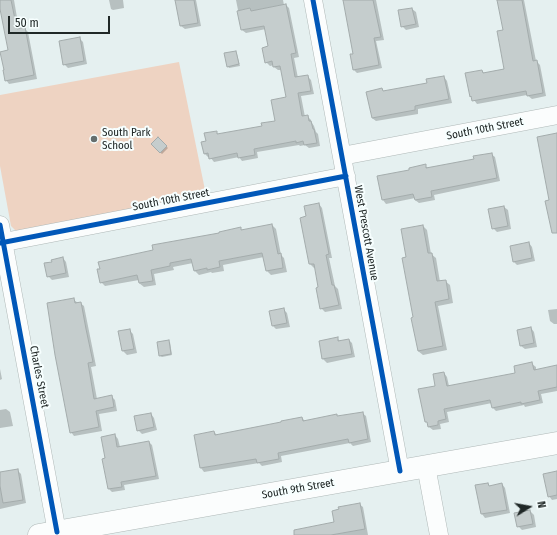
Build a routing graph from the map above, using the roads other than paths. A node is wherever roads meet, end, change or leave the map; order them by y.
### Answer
1 (313, 0) edge
2 (557, 115) edge
3 (342, 156) junction
4 (346, 176) junction
5 (1, 237) edge
6 (557, 443) edge
7 (426, 466) junction
8 (400, 471) junction
9 (48, 533) edge
10 (439, 535) edge

1 - 3 street, West Prescott Avenue
2 - 3 street, South 10th Street
3 - 4 street, West Prescott Avenue
4 - 5 street, South 10th Street
4 - 8 street, West Prescott Avenue
5 - 9 street, Charles Street
6 - 7 main road, South 9th Street
7 - 8 main road, South 9th Street
7 - 10 street
8 - 9 main road, South 9th Street

